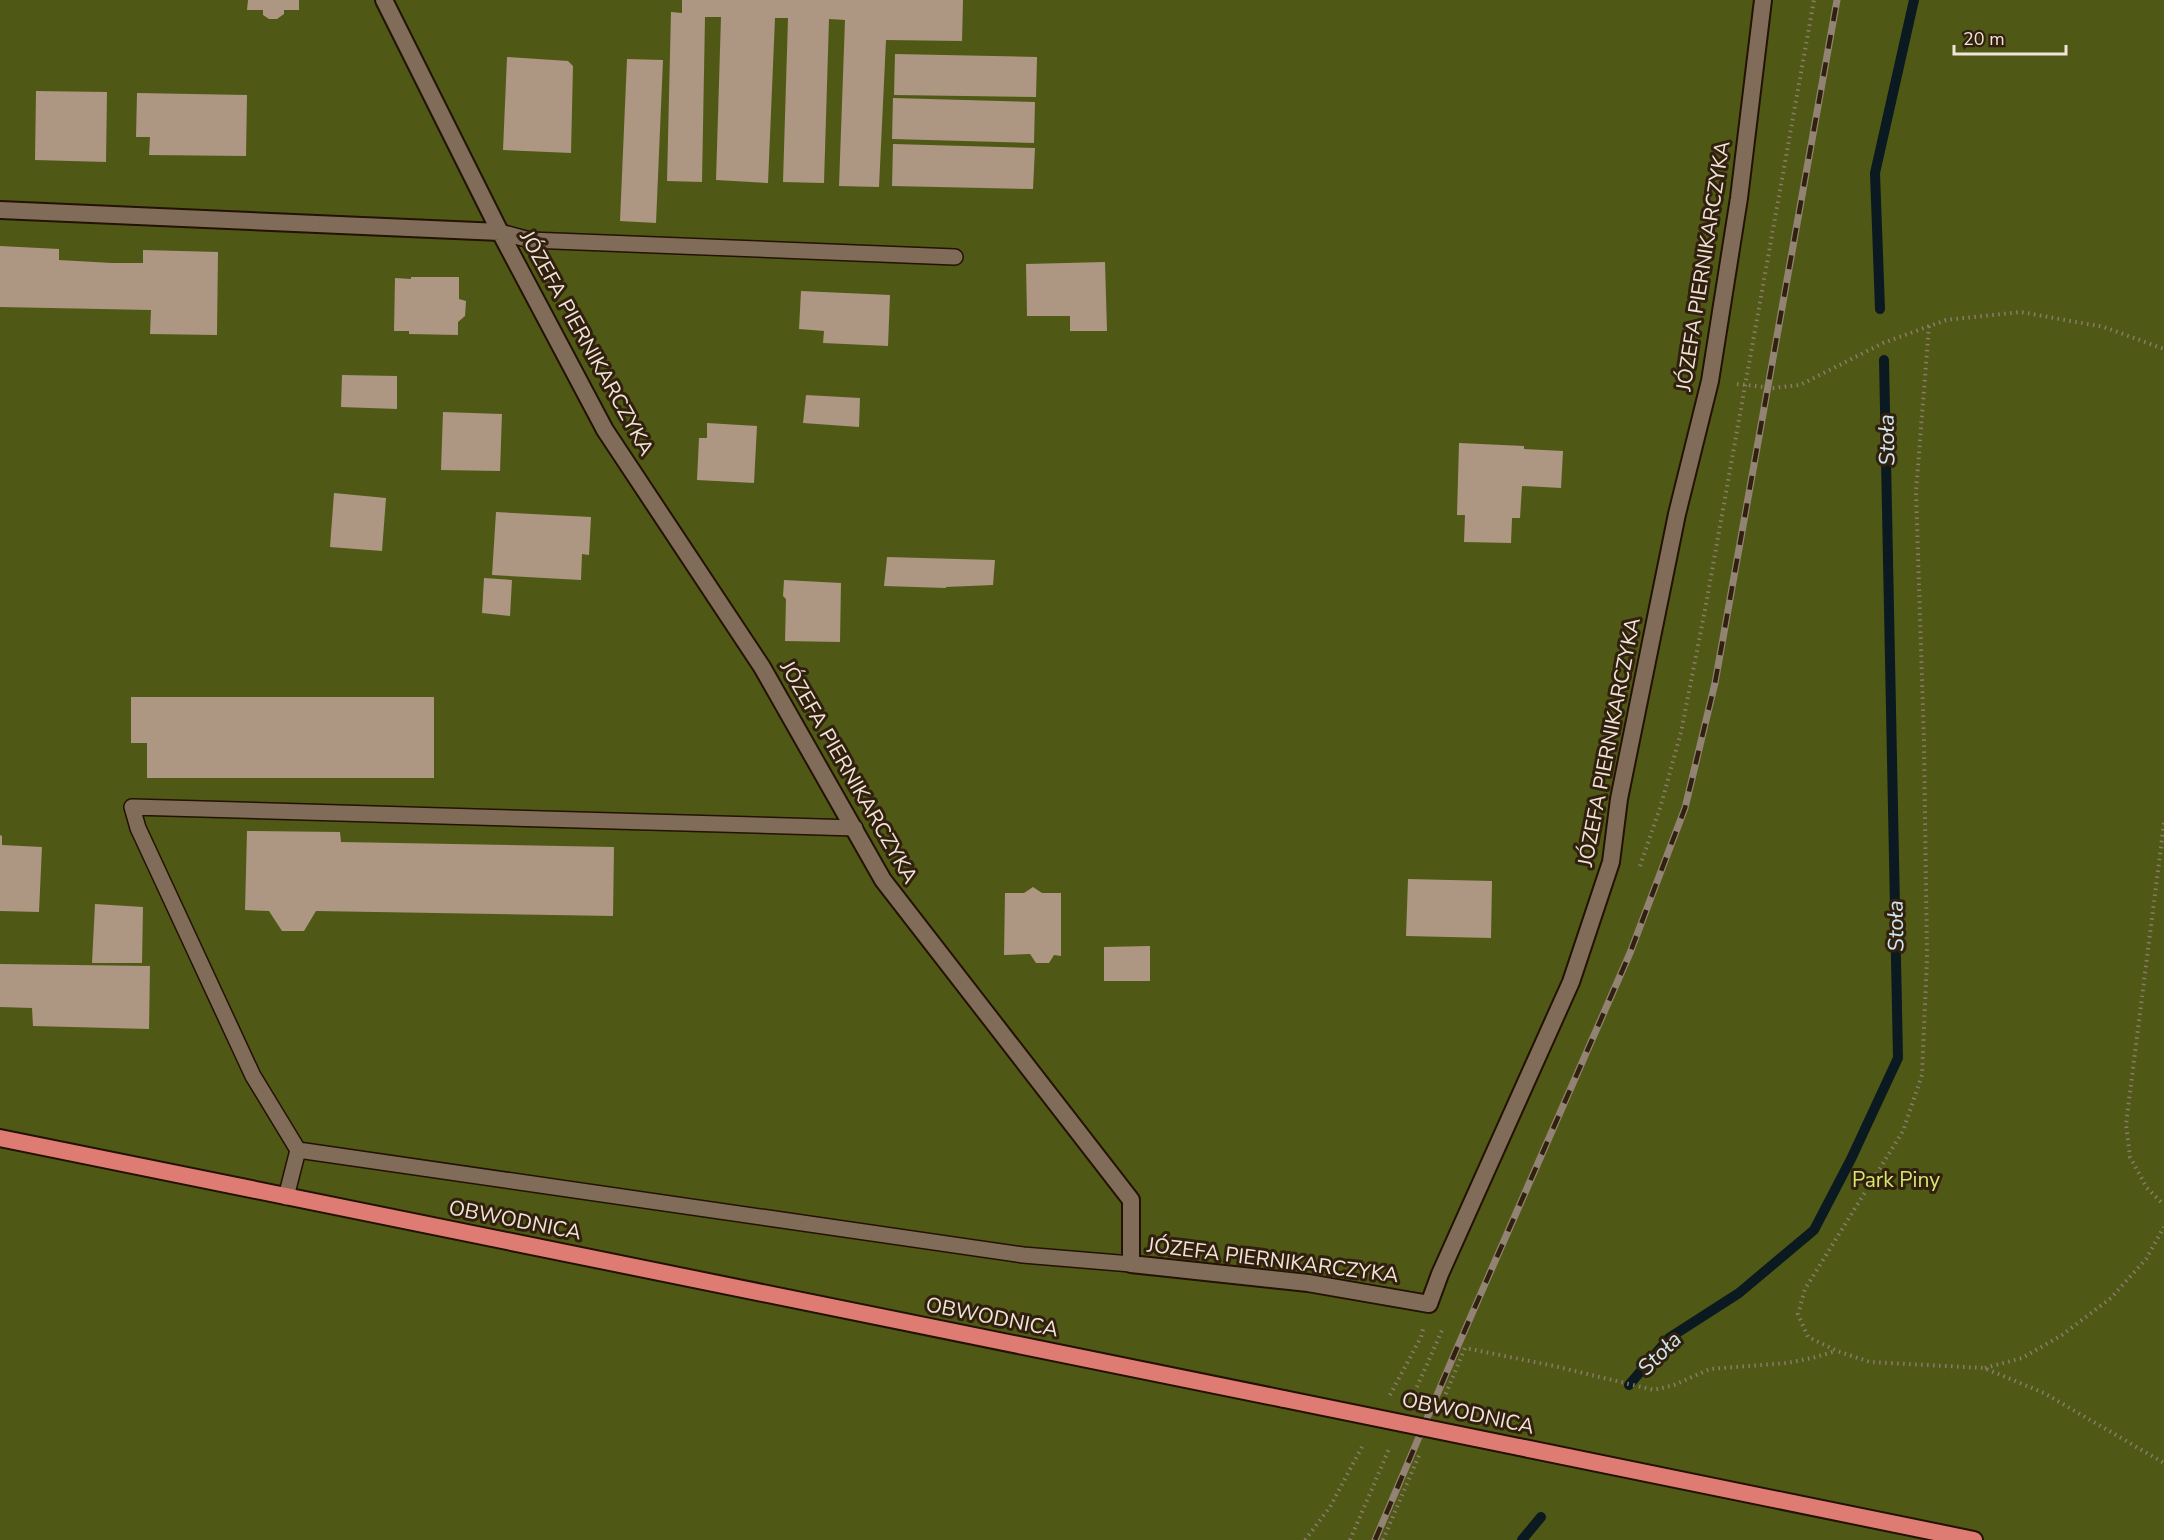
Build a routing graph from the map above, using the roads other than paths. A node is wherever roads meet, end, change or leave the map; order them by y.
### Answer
1 (384, 0) edge
2 (1763, 0) edge
3 (0, 210) edge
4 (500, 232) junction
5 (955, 257) dead end
6 (855, 828) junction
7 (0, 1138) edge
8 (298, 1150) junction
9 (286, 1197) junction
10 (1131, 1264) junction
11 (1974, 1540) edge

1 - 4 street, JÓZEFA PIERNIKARCZYKA
2 - 10 street, JÓZEFA PIERNIKARCZYKA
3 - 4 street
4 - 5 lane
4 - 6 street, JÓZEFA PIERNIKARCZYKA
6 - 8 lane
6 - 10 street, JÓZEFA PIERNIKARCZYKA
7 - 9 highway, OBWODNICA
8 - 9 lane
8 - 10 lane
9 - 11 highway, OBWODNICA, bridge

